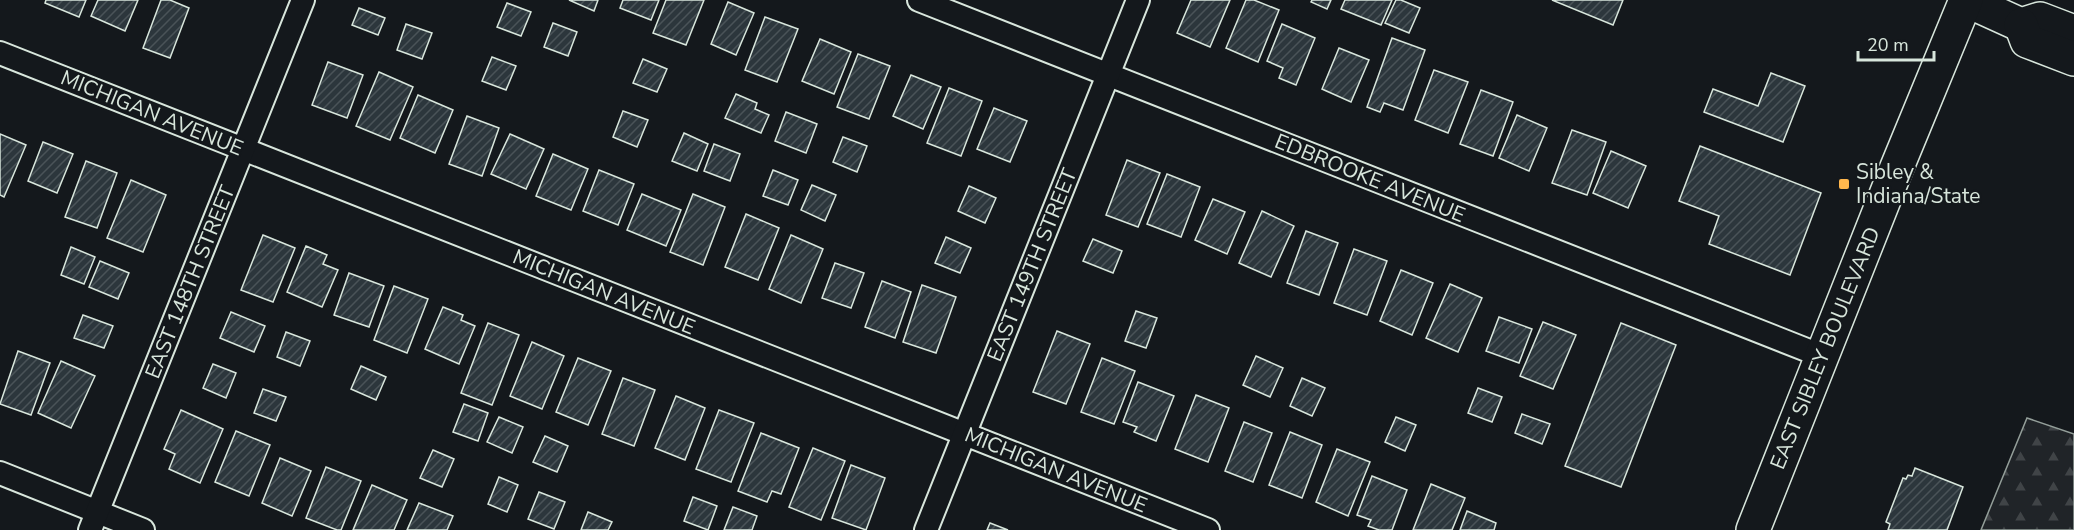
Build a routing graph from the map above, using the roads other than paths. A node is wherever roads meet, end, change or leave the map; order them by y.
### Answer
1 (303, 0) edge
2 (919, 0) edge
3 (1138, 0) edge
4 (1966, 0) edge
5 (2074, 32) edge
6 (2024, 33) junction
7 (0, 53) edge
8 (2074, 60) edge
9 (1108, 75) junction
10 (243, 149) junction
11 (1822, 356) junction
12 (964, 434) junction
13 (0, 473) edge
14 (94, 521) edge
15 (143, 530) edge
16 (926, 530) edge
17 (1208, 530) edge
18 (1753, 530) edge

1 - 10 street, EAST 148TH STREET
2 - 9 street, EDBROOKE AVENUE
3 - 9 street, EAST 149TH STREET
4 - 6 main road
4 - 11 main road, EAST SIBLEY BOULEVARD
5 - 6 main road
6 - 8 main road
7 - 10 street, MICHIGAN AVENUE
9 - 11 street, EDBROOKE AVENUE
9 - 12 street, EAST 149TH STREET
10 - 12 street, MICHIGAN AVENUE
10 - 14 street, EAST 148TH STREET
11 - 18 main road, EAST SIBLEY BOULEVARD
12 - 16 street, EAST 149TH STREET
12 - 17 street, MICHIGAN AVENUE
13 - 14 street
14 - 15 street

